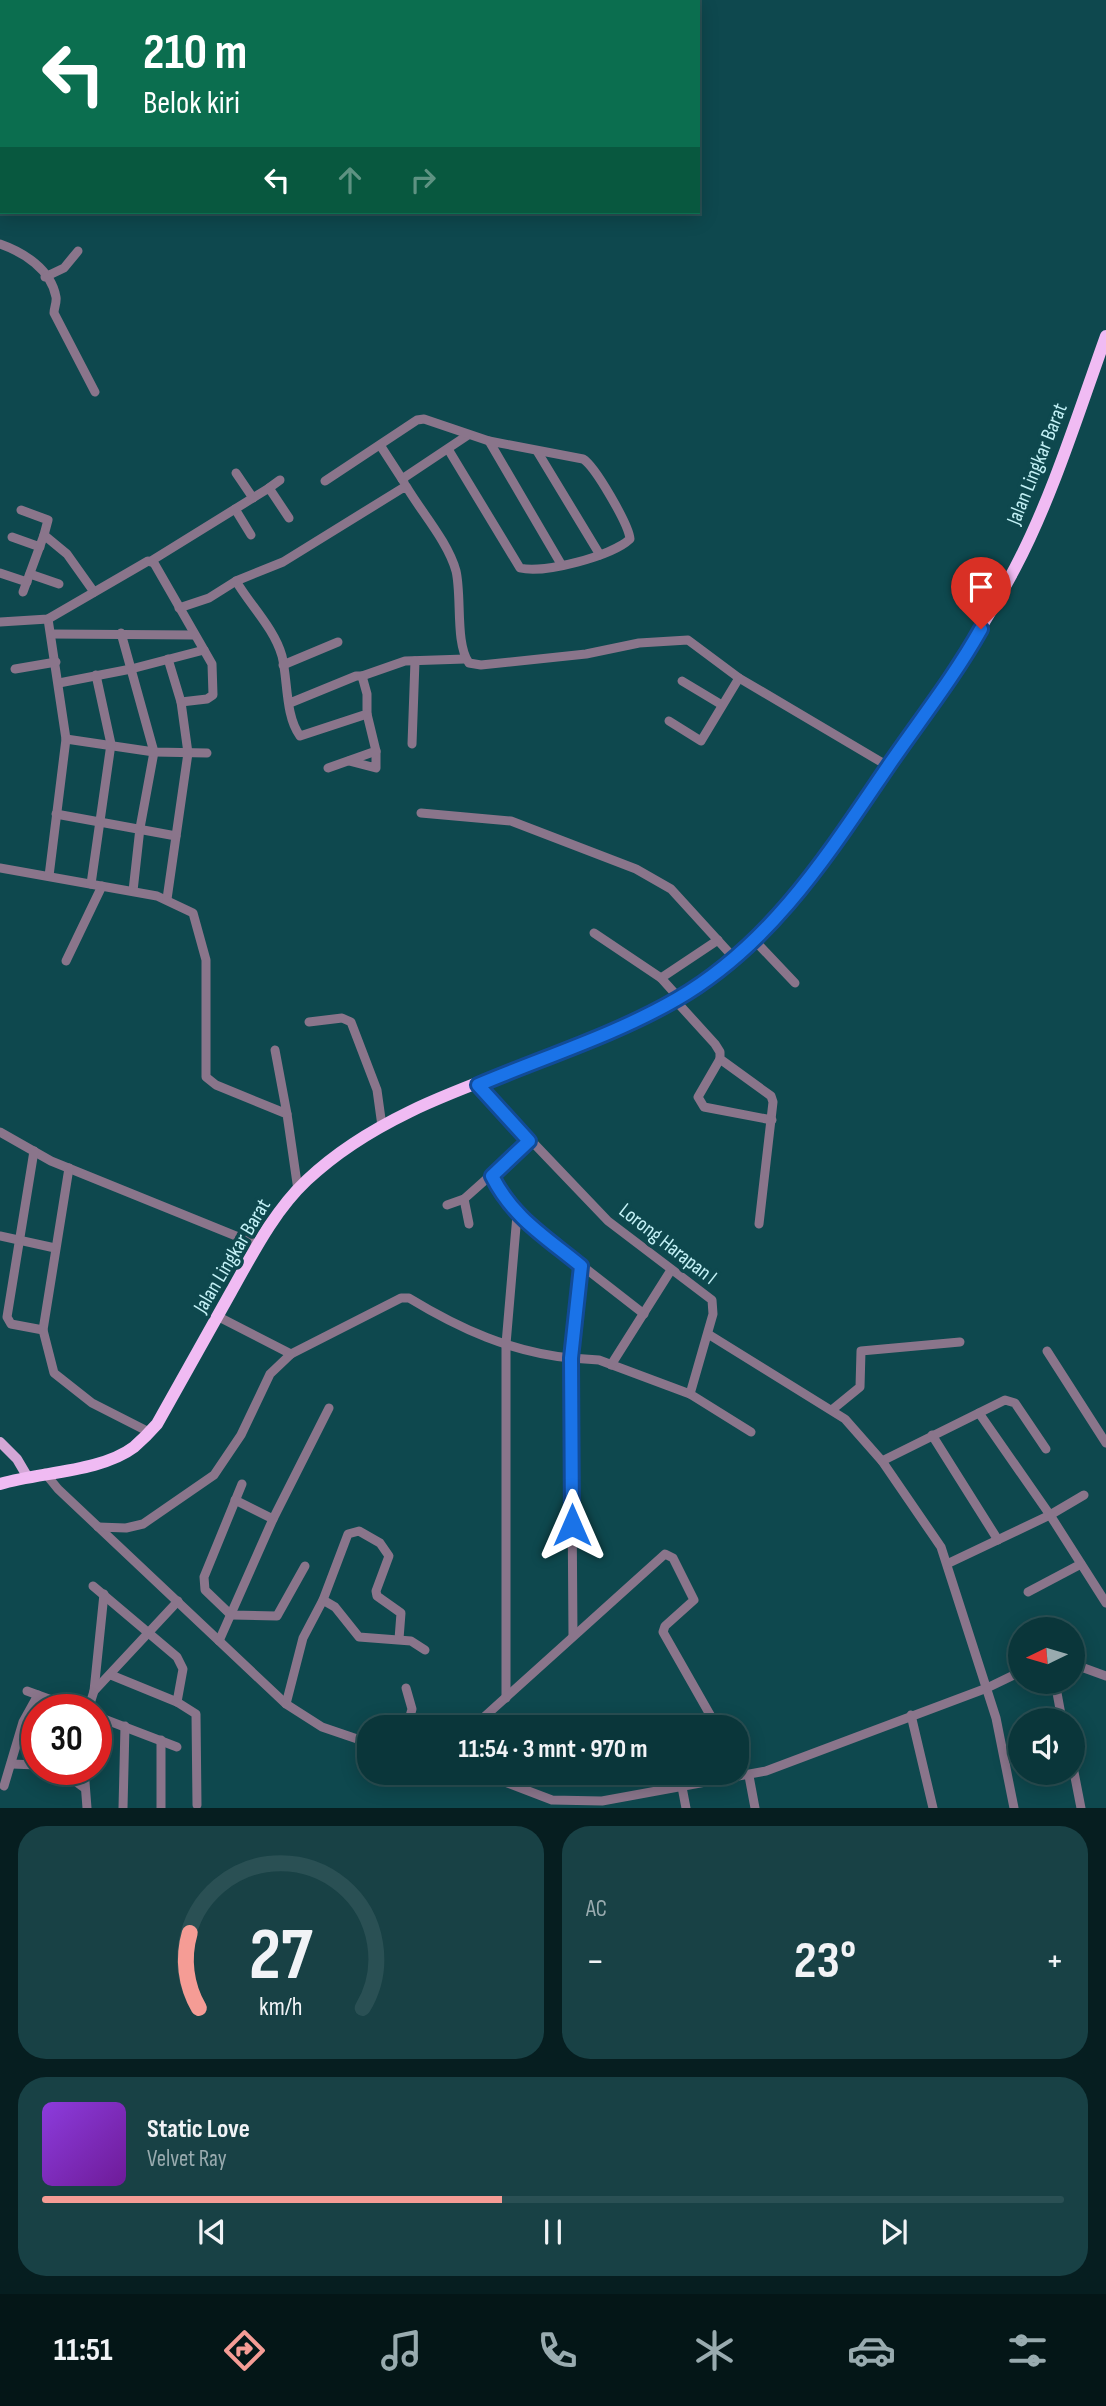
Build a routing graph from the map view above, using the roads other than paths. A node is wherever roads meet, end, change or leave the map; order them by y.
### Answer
1 (0, 244) edge
2 (78, 251) dead end
3 (45, 277) junction
4 (1106, 336) edge
5 (95, 392) dead end
6 (468, 435) junction
7 (489, 441) junction
8 (380, 445) junction
9 (448, 449) junction
10 (537, 451) junction
11 (236, 474) dead end
12 (281, 480) dead end
13 (326, 481) dead end
14 (404, 483) junction
15 (270, 488) junction
16 (253, 498) junction
17 (235, 509) junction
18 (22, 510) dead end
19 (289, 518) dead end
20 (44, 535) junction
21 (251, 535) dead end
22 (12, 537) dead end
23 (40, 547) junction
24 (600, 555) junction
25 (151, 561) junction
26 (561, 564) junction
27 (0, 573) edge
28 (28, 578) junction
29 (236, 580) junction
30 (59, 584) dead end
31 (23, 592) dead end
32 (94, 592) junction
33 (180, 608) junction
34 (48, 619) junction
35 (0, 622) edge
36 (121, 633) junction
37 (51, 634) junction
38 (193, 635) junction
39 (338, 642) dead end
40 (204, 650) junction
41 (168, 659) junction
42 (465, 659) junction
43 (415, 661) junction
44 (56, 662) junction
45 (283, 665) junction
46 (15, 669) dead end
47 (131, 669) junction
48 (96, 675) junction
49 (362, 676) junction
50 (739, 678) junction
51 (682, 681) dead end
52 (59, 683) junction
53 (181, 702) junction
54 (290, 703) junction
55 (722, 705) junction
56 (367, 714) junction
57 (669, 721) dead end
58 (66, 739) junction
59 (111, 744) junction
60 (412, 744) dead end
61 (376, 751) junction
62 (154, 752) junction
63 (188, 753) junction
64 (207, 753) dead end
65 (349, 761) junction
66 (888, 766) junction
67 (328, 768) dead end
68 (421, 813) dead end
69 (56, 814) junction
70 (100, 822) junction
71 (140, 828) junction
72 (176, 836) junction
73 (0, 868) edge
74 (49, 876) junction
75 (91, 884) junction
76 (102, 886) junction
77 (133, 891) junction
78 (167, 899) junction
79 (594, 933) dead end
80 (718, 940) junction
81 (755, 941) junction
82 (734, 958) junction
83 (66, 961) dead end
84 (661, 978) junction
85 (794, 983) dead end
86 (677, 999) junction
87 (309, 1022) dead end
88 (275, 1050) dead end
89 (720, 1059) junction
90 (478, 1085) junction
91 (288, 1114) junction
92 (772, 1120) junction
93 (383, 1126) junction
94 (1, 1136) edge
95 (529, 1141) junction
96 (34, 1151) junction
97 (69, 1168) junction
98 (492, 1176) junction
99 (298, 1190) junction
100 (464, 1199) junction
101 (447, 1205) dead end
102 (517, 1215) junction
103 (469, 1224) dead end
104 (759, 1224) dead end
105 (0, 1236) edge
106 (22, 1241) junction
107 (258, 1245) junction
108 (55, 1248) junction
109 (581, 1266) junction
110 (671, 1270) junction
111 (644, 1314) junction
112 (217, 1316) junction
113 (43, 1330) junction
114 (708, 1334) junction
115 (960, 1342) dead end
116 (506, 1344) junction
117 (1047, 1351) dead end
118 (291, 1354) junction
119 (571, 1358) junction
120 (611, 1365) junction
121 (690, 1394) junction
122 (329, 1408) dead end
123 (833, 1409) junction
124 (978, 1413) junction
125 (149, 1432) junction
126 (751, 1432) dead end
127 (932, 1435) junction
128 (0, 1443) edge
129 (1106, 1443) edge
130 (1046, 1449) dead end
131 (881, 1461) junction
132 (45, 1473) junction
133 (27, 1476) junction
134 (0, 1484) edge
135 (242, 1484) dead end
136 (1084, 1495) dead end
137 (235, 1500) junction
138 (1050, 1515) junction
139 (273, 1519) junction
140 (98, 1527) junction
141 (998, 1540) junction
142 (949, 1563) junction
143 (1081, 1564) junction
144 (305, 1566) dead end
145 (93, 1586) dead end
146 (1028, 1592) dead end
147 (104, 1594) junction
148 (323, 1600) junction
149 (177, 1601) junction
150 (1106, 1603) edge
151 (231, 1615) junction
152 (148, 1632) junction
153 (573, 1636) junction
154 (399, 1639) junction
155 (219, 1641) junction
156 (425, 1650) dead end
157 (1085, 1668) edge
158 (111, 1675) junction
159 (1106, 1676) edge
160 (1008, 1678) edge
161 (406, 1688) dead end
162 (987, 1688) junction
163 (27, 1691) dead end
164 (94, 1691) junction
165 (35, 1694) edge
166 (93, 1694) edge
167 (506, 1698) junction
168 (177, 1702) junction
169 (286, 1704) junction
170 (410, 1715) edge
171 (487, 1715) edge
172 (710, 1715) edge
173 (911, 1715) junction
174 (112, 1722) edge
175 (124, 1726) junction
176 (21, 1730) edge
177 (357, 1739) edge
178 (161, 1740) junction
179 (177, 1747) dead end
180 (12, 1764) junction
181 (21, 1764) edge
182 (749, 1776) joint
183 (80, 1785) edge
184 (513, 1785) edge
185 (691, 1785) edge
186 (1077, 1785) edge
187 (4, 1786) dead end
188 (83, 1787) joint
189 (682, 1787) junction
190 (602, 1804) edge
191 (197, 1805) dead end
192 (87, 1808) edge
193 (123, 1808) edge
194 (161, 1808) edge
195 (686, 1808) edge
196 (755, 1808) edge
197 (933, 1808) edge
198 (1014, 1808) edge
199 (1081, 1808) edge

1 - 3 street
2 - 3 street
3 - 5 street
4 - 66 highway, Jalan Lingkar Barat
6 - 7 street
6 - 8 street
6 - 9 street
7 - 10 street
7 - 26 street
8 - 13 street
8 - 14 street
9 - 14 street
9 - 26 street
10 - 24 street
10 - 24 street
11 - 16 street
12 - 15 street
14 - 29 street
14 - 42 street
15 - 16 street
15 - 19 street
16 - 17 street
17 - 21 street
17 - 25 street
18 - 20 street
20 - 23 street
20 - 32 street
22 - 23 street
23 - 28 street
24 - 26 street
25 - 32 street
25 - 33 street
27 - 28 street
28 - 30 street
28 - 31 street
29 - 33 street
29 - 45 street
32 - 34 street
33 - 38 street
34 - 35 street
34 - 37 street
36 - 37 street
36 - 38 street
36 - 47 street
37 - 44 street
38 - 40 street
39 - 45 street
40 - 41 street
40 - 53 street
41 - 47 street
41 - 53 street
42 - 43 street
42 - 50 street
43 - 49 street
43 - 60 street
44 - 46 street
44 - 52 street
45 - 54 street
47 - 48 street
47 - 62 street
48 - 52 street
48 - 59 street
49 - 54 street
49 - 56 street
50 - 55 street
50 - 66 street
51 - 55 street
52 - 58 street
53 - 63 street
54 - 56 street
55 - 57 street
56 - 61 street
58 - 59 street
58 - 69 street
59 - 62 street
59 - 70 street
61 - 65 street
61 - 65 street
62 - 63 street
62 - 71 street
63 - 64 street
63 - 72 street
65 - 67 street
66 - 81 highway, Jalan Lingkar Barat
68 - 80 street
69 - 70 street
69 - 74 street
70 - 71 street
70 - 75 street
71 - 72 street
71 - 77 street
72 - 78 street
73 - 74 street
74 - 75 street
75 - 76 street
76 - 77 street
76 - 83 street
77 - 78 street
78 - 91 street
79 - 84 street
80 - 82 street
80 - 84 street
81 - 82 highway, Jalan Lingkar Barat
81 - 85 street
82 - 86 highway, Jalan Lingkar Barat
84 - 86 street
86 - 89 street
86 - 90 highway, Jalan Lingkar Barat
87 - 93 street
88 - 91 street
89 - 92 street
89 - 92 street
90 - 93 highway, Jalan Lingkar Barat
90 - 95 street, Lorong Harapan I
91 - 99 street
92 - 104 street
93 - 99 highway, Jalan Lingkar Barat
94 - 96 street
95 - 98 street
95 - 110 street, Lorong Harapan I
96 - 97 street
96 - 106 street
97 - 107 street
97 - 108 street
98 - 100 street
98 - 102 street
99 - 107 highway, Jalan Lingkar Barat
100 - 101 street
100 - 103 street
102 - 109 street
102 - 116 street
105 - 106 street
106 - 108 street
106 - 113 street
107 - 112 highway, Jalan Lingkar Barat
108 - 113 street
109 - 111 street
109 - 119 street
110 - 111 street
110 - 114 street, Lorong Harapan I
111 - 120 street
112 - 118 street
112 - 125 highway, Jalan Lingkar Barat
113 - 125 street
114 - 121 street
114 - 123 street
115 - 123 street
116 - 118 street
116 - 119 street
116 - 167 street
117 - 129 street
118 - 140 street
119 - 120 street
119 - 153 street
120 - 121 street
121 - 126 street
122 - 139 street
123 - 131 street
124 - 127 street
124 - 130 street
124 - 138 street
125 - 132 highway, Jalan Lingkar Barat
127 - 131 street
127 - 141 street
128 - 133 main road
131 - 142 street
132 - 133 highway, Jalan Lingkar Barat
132 - 140 street
133 - 134 highway, Jalan Lingkar Barat
135 - 137 street
136 - 138 street
137 - 139 street
137 - 151 street
138 - 141 street
138 - 143 street
139 - 151 street
140 - 149 street
141 - 142 street
142 - 162 street
143 - 146 street
143 - 150 street
144 - 151 street
145 - 147 street
147 - 152 street
147 - 164 street
148 - 154 street
148 - 154 street
148 - 169 street
149 - 152 street
149 - 155 street
151 - 155 street
152 - 158 street
152 - 168 street
153 - 167 street
153 - 172 street
154 - 156 street
155 - 169 street
157 - 159 street
158 - 164 street
158 - 168 street
160 - 162 street
161 - 170 street
162 - 173 street
162 - 198 street
163 - 165 street
164 - 166 street
167 - 171 street
168 - 191 street
169 - 177 street
173 - 182 street
173 - 197 street
174 - 175 street
175 - 178 street
175 - 193 street
176 - 180 street
178 - 179 street
178 - 194 street
180 - 181 street
180 - 187 street
182 - 196 street
183 - 188 street
184 - 190 street
185 - 189 street
186 - 199 street
188 - 192 street
189 - 190 street
189 - 195 street

